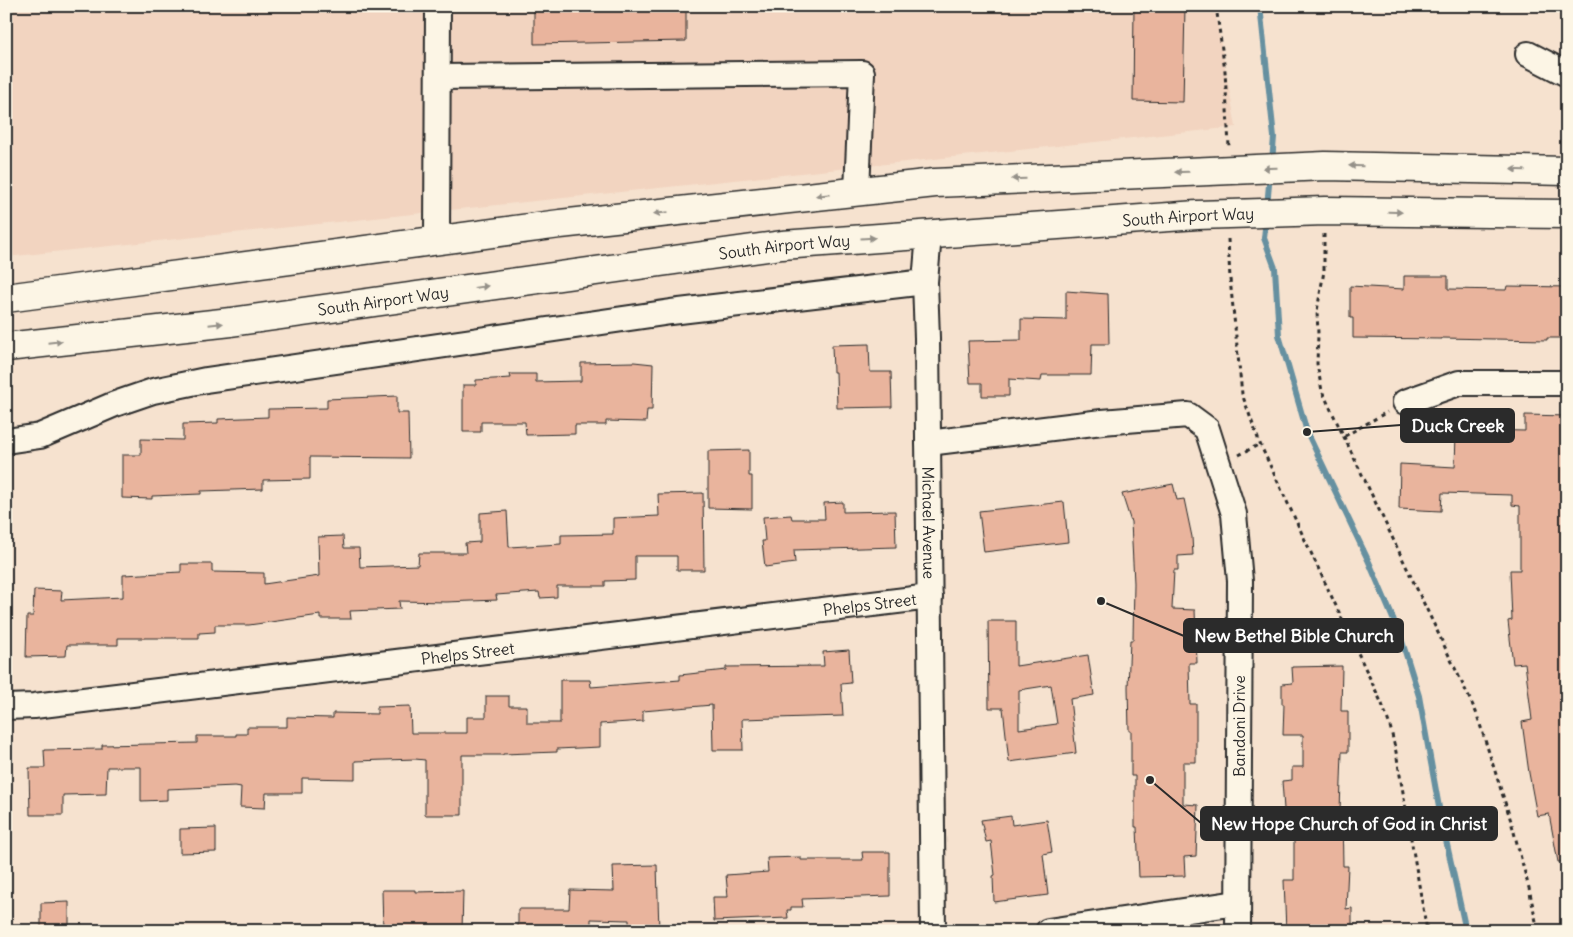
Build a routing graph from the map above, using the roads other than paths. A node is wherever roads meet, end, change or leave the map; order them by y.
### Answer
1 (438, 6) edge
2 (1528, 54) dead end
3 (1567, 74) edge
4 (438, 77) junction
5 (1567, 171) edge
6 (857, 191) junction
7 (1567, 214) edge
8 (929, 234) junction
9 (437, 240) junction
10 (925, 282) junction
11 (6, 298) edge
12 (6, 347) edge
13 (1567, 383) edge
14 (1405, 402) road end
15 (6, 440) edge
16 (928, 443) junction
17 (930, 596) junction
18 (6, 707) edge
19 (1237, 904) junction
20 (933, 931) edge
21 (1048, 931) edge
22 (1238, 931) edge

1 - 4 street
2 - 3 street
4 - 6 street
4 - 9 street
5 -> 6 main road
6 -> 9 main road
8 -> 7 main road, South Airport Way
8 - 10 street, Michael Avenue
12 -> 8 main road, South Airport Way
9 - 11 main road
10 - 15 street
10 - 16 street, Michael Avenue
13 - 14 street
16 - 17 street, Michael Avenue
16 - 19 street, Bandoni Drive
17 - 18 street, Phelps Street
17 - 20 street, Michael Avenue
19 - 21 street
19 - 22 street, Bandoni Drive

